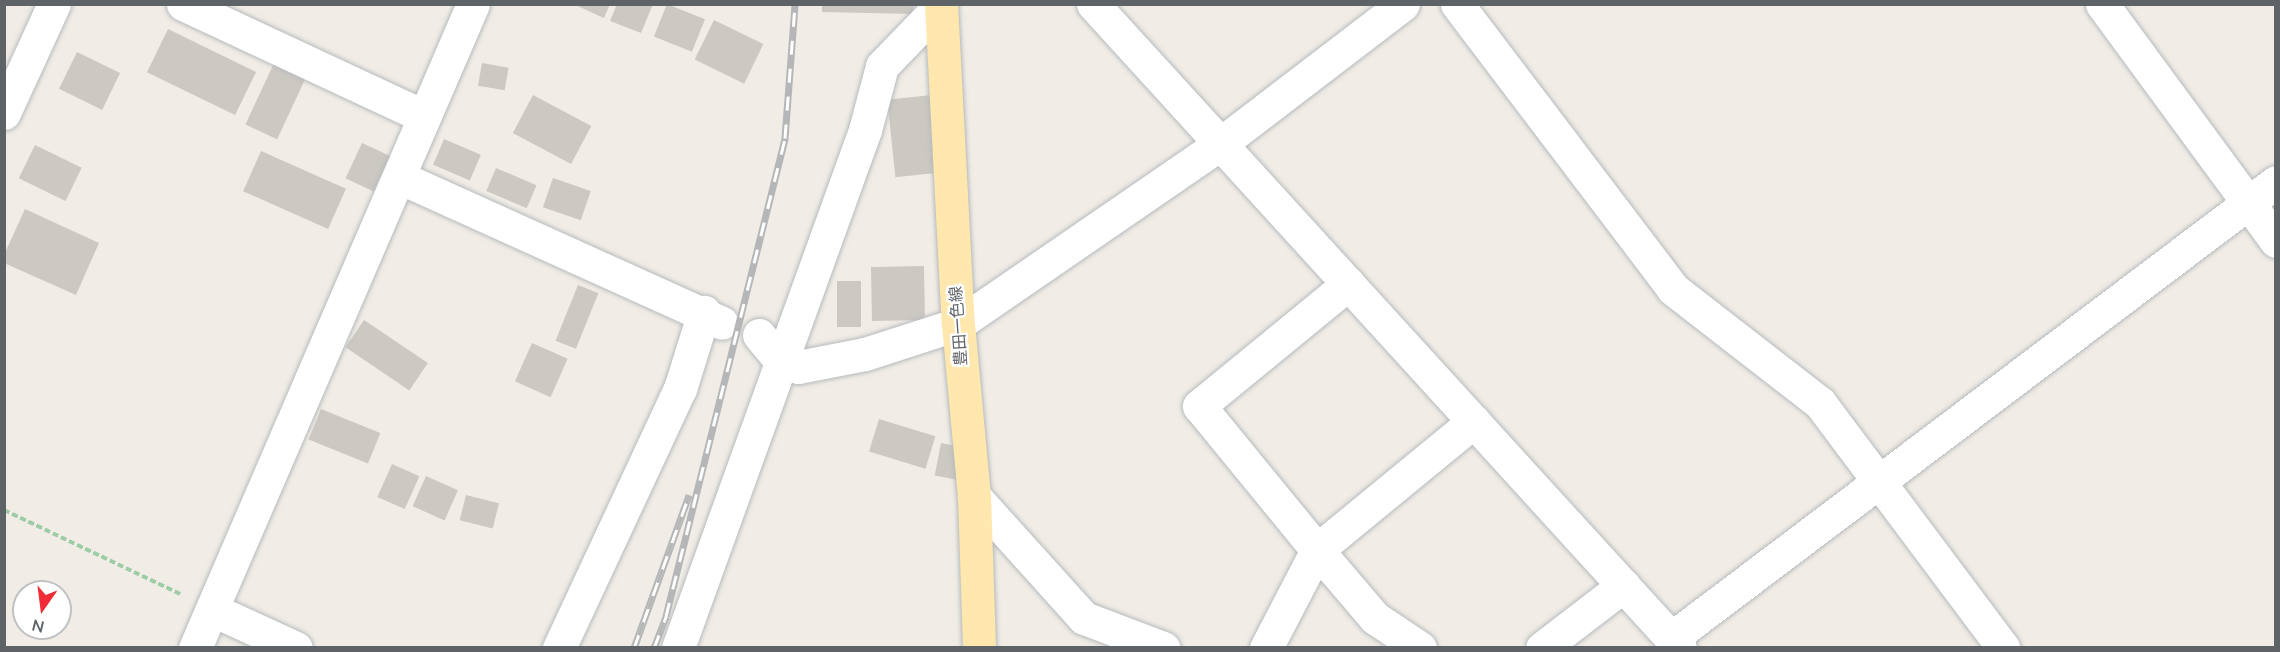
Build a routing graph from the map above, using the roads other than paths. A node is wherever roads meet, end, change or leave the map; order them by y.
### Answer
1 (54, 4) edge
2 (183, 4) edge
3 (473, 4) edge
4 (1093, 4) edge
5 (1403, 4) edge
6 (1457, 4) edge
7 (2102, 4) edge
8 (941, 5) edge
9 (4, 113) edge
10 (423, 116) junction
11 (1220, 144) junction
12 (399, 177) junction
13 (2276, 182) edge
14 (2247, 203) junction
15 (2276, 241) edge
16 (1348, 284) junction
17 (958, 324) junction
18 (759, 334) dead end
19 (780, 360) junction
20 (1474, 421) junction
21 (1877, 482) junction
22 (974, 496) junction
23 (1317, 550) junction
24 (1624, 585) junction
25 (213, 610) junction
26 (1676, 642) edge
27 (195, 648) edge
28 (296, 648) edge
29 (559, 648) edge
30 (678, 648) edge
31 (979, 648) edge
32 (1163, 648) edge
33 (1266, 648) edge
34 (1420, 648) edge
35 (1542, 648) edge
36 (2003, 648) edge

1 - 9 street
2 - 10 street
3 - 10 street
4 - 11 street
5 - 11 street
6 - 21 street
7 - 14 street
8 - 17 main road, 豊田一色線
8 - 19 street
10 - 12 street
11 - 16 street
11 - 17 street
12 - 25 street
12 - 29 street
13 - 14 street
14 - 15 street
14 - 21 street
16 - 20 street
16 - 23 street
17 - 19 street
17 - 22 main road, 豊田一色線
18 - 19 street
19 - 30 street
20 - 23 street
20 - 24 street
21 - 26 street
21 - 36 street
22 - 31 main road, 豊田一色線
22 - 32 street
23 - 33 street
23 - 34 street
24 - 26 street
24 - 35 street
25 - 27 street
25 - 28 street

